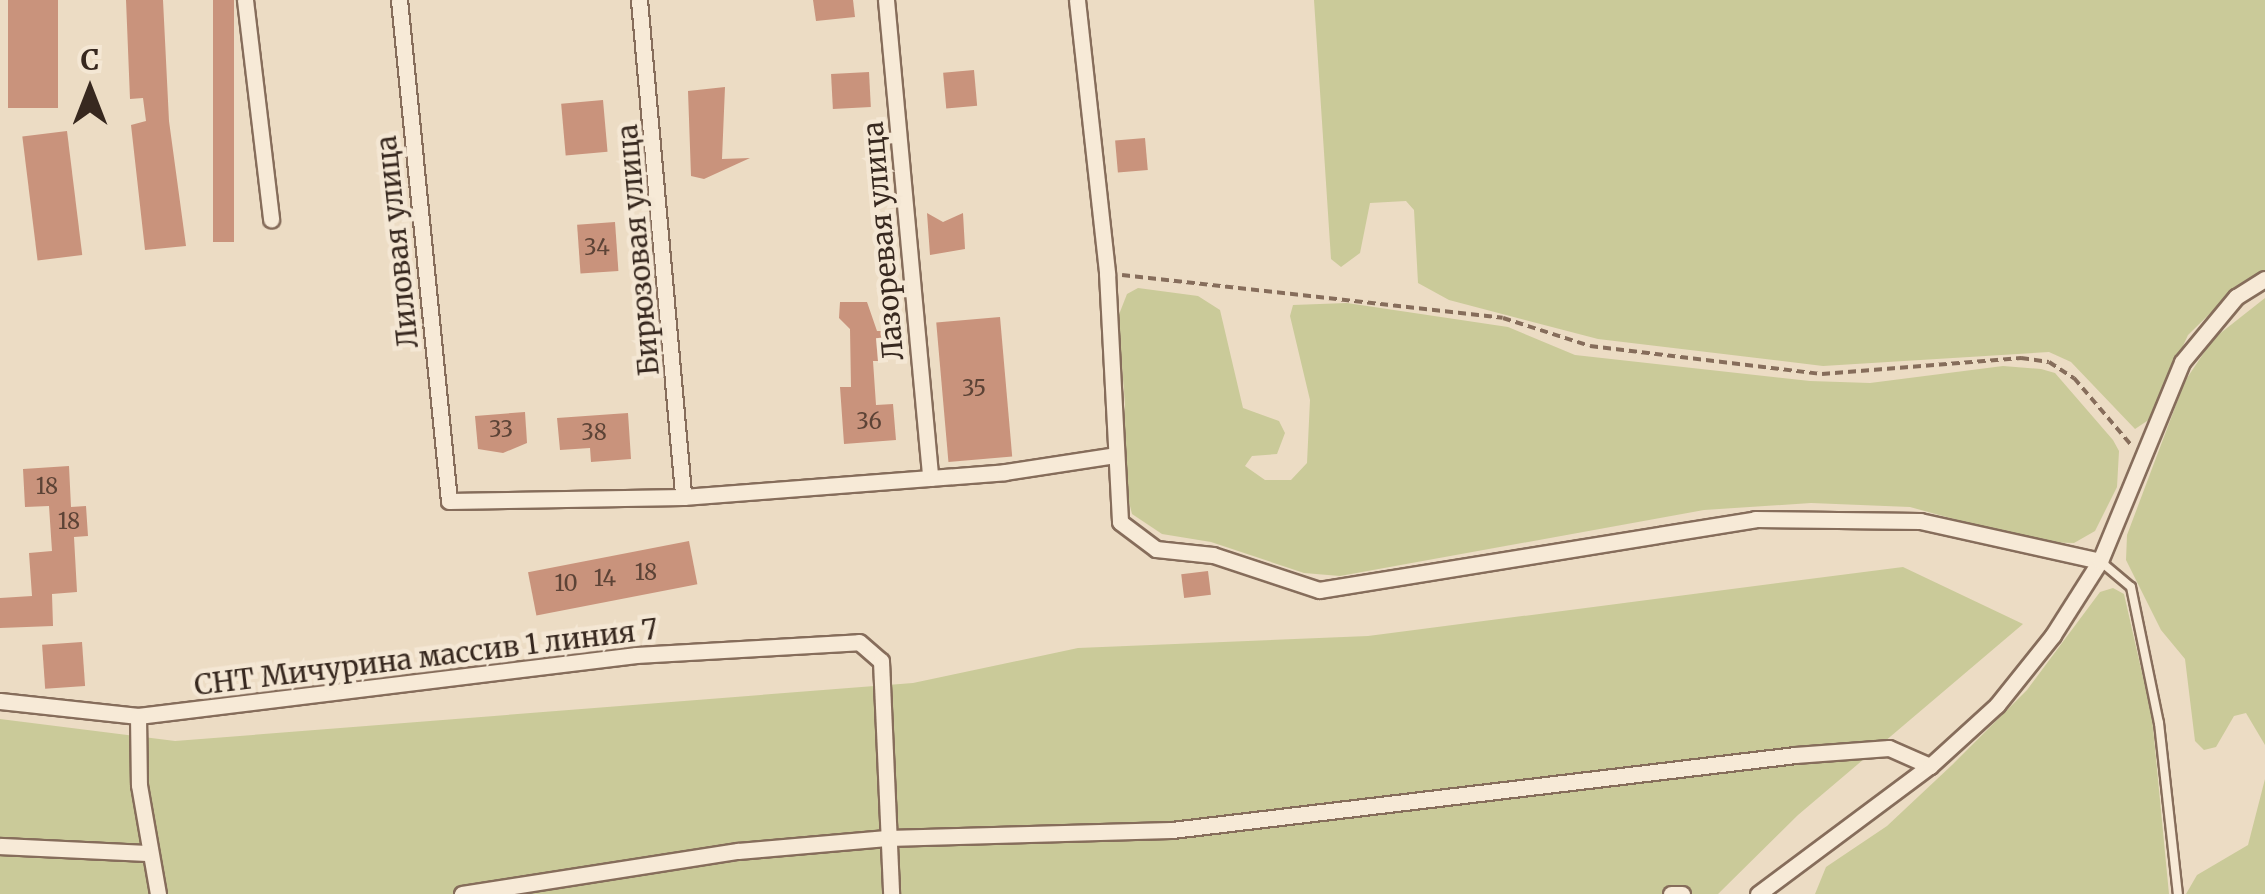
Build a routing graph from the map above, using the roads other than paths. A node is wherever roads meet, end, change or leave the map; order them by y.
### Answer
1 (246, 0) edge
2 (399, 0) edge
3 (639, 0) edge
4 (886, 0) edge
5 (1077, 0) edge
6 (271, 219) dead end
7 (2265, 279) edge
8 (1116, 454) junction
9 (930, 478) junction
10 (683, 497) junction
11 (2100, 561) junction
12 (0, 701) edge
13 (138, 716) junction
14 (1930, 766) junction
15 (886, 838) junction
16 (0, 846) edge
17 (150, 854) junction
18 (158, 894) edge
19 (462, 894) edge
20 (891, 894) edge
21 (1671, 894) edge
22 (1682, 894) edge
23 (1758, 894) edge
24 (2178, 894) edge

1 - 6 street
2 - 10 street, Лиловая улица
3 - 10 street, Бирюзовая улица
4 - 9 street, Лазоревая улица
5 - 8 street
7 - 11 street
8 - 9 street
8 - 11 street
9 - 10 street
11 - 14 street
11 - 24 lane
12 - 13 street, СНТ Мичурина массив 1 линия 7
13 - 15 street, СНТ Мичурина массив 1 линия 7
13 - 17 street
14 - 15 street
14 - 23 street
15 - 19 street
15 - 20 street
16 - 17 street
17 - 18 street
21 - 22 street

